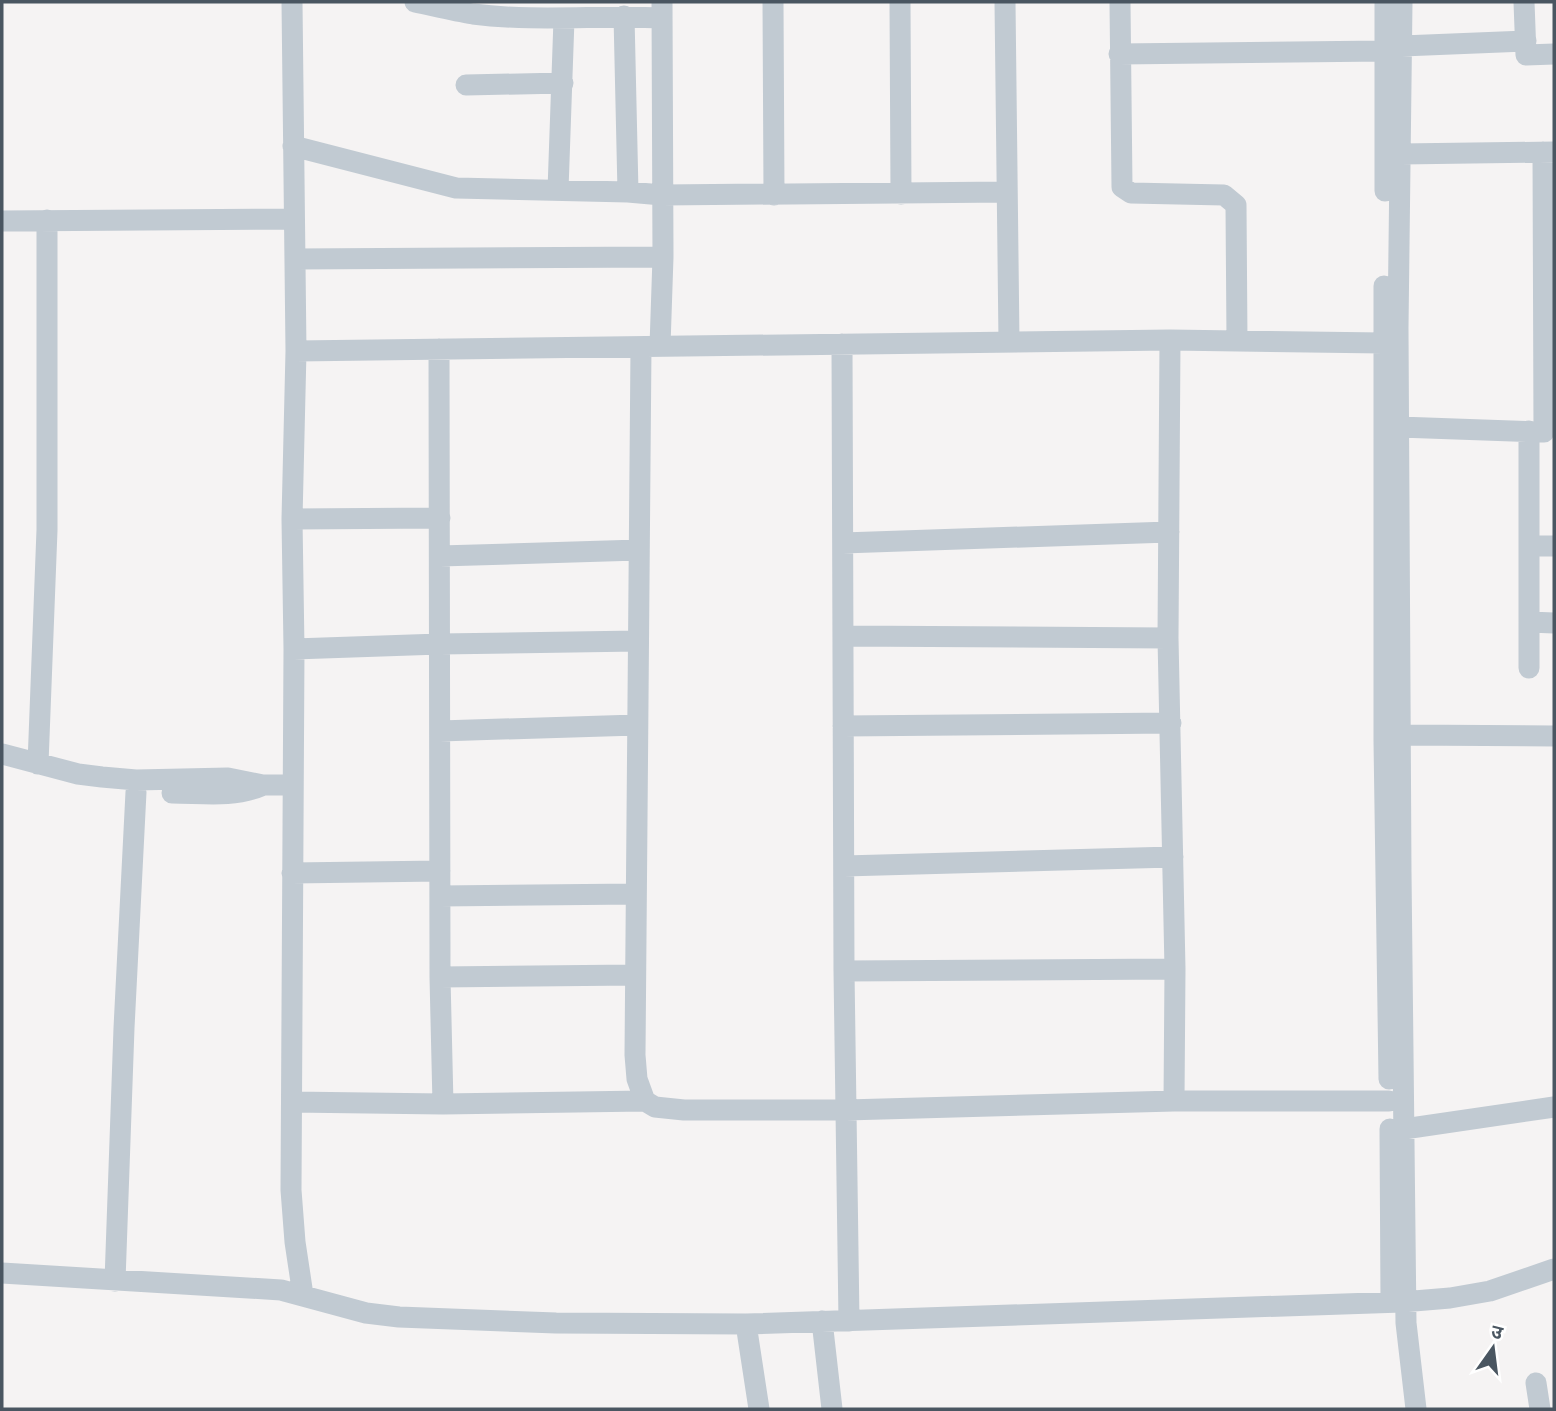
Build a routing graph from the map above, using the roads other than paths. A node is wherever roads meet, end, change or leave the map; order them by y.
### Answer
1 (292, 2) edge
2 (415, 2) edge
3 (773, 2) edge
4 (900, 2) edge
5 (1005, 2) edge
6 (1120, 2) edge
7 (1385, 2) edge
8 (1402, 2) edge
9 (1524, 2) edge
10 (662, 10) edge
11 (624, 16) junction
12 (564, 19) junction
13 (1526, 41) junction
14 (1393, 48) junction
15 (1119, 54) junction
16 (1554, 54) edge
17 (563, 83) junction
18 (466, 85) dead end
19 (293, 146) junction
20 (1549, 152) edge
21 (1401, 154) junction
22 (558, 190) junction
23 (628, 192) junction
24 (1007, 192) junction
25 (901, 194) junction
26 (662, 195) junction
27 (774, 195) junction
28 (293, 219) junction
29 (2, 220) edge
30 (47, 220) junction
31 (663, 257) junction
32 (295, 259) junction
33 (1170, 340) junction
34 (1237, 341) junction
35 (1009, 342) junction
36 (1383, 343) junction
37 (842, 344) junction
38 (650, 347) junction
39 (439, 349) junction
40 (296, 351) junction
41 (1399, 427) junction
42 (1542, 432) edge
43 (440, 518) junction
44 (292, 519) junction
45 (1169, 533) junction
46 (843, 543) junction
47 (1529, 546) junction
48 (1554, 546) edge
49 (639, 550) junction
50 (440, 556) junction
51 (1529, 622) junction
52 (1554, 622) edge
53 (843, 636) junction
54 (1168, 638) junction
55 (638, 641) junction
56 (440, 644) junction
57 (294, 649) junction
58 (1529, 668) dead end
59 (1171, 723) junction
60 (637, 725) junction
61 (844, 726) junction
62 (440, 731) junction
63 (1401, 735) junction
64 (1554, 736) edge
65 (2, 754) edge
66 (38, 764) junction
67 (2, 769) edge
68 (263, 785) junction
69 (292, 785) junction
70 (136, 792) junction
71 (1173, 857) junction
72 (844, 866) junction
73 (440, 871) junction
74 (292, 873) junction
75 (636, 894) junction
76 (440, 896) junction
77 (1175, 970) junction
78 (844, 971) junction
79 (635, 975) junction
80 (440, 977) junction
81 (292, 1101) junction
82 (645, 1101) junction
83 (1174, 1101) junction
84 (1390, 1101) junction
85 (443, 1104) junction
86 (1554, 1107) edge
87 (846, 1110) junction
88 (1404, 1129) junction
89 (1554, 1269) edge
90 (2, 1273) edge
91 (115, 1281) junction
92 (303, 1294) junction
93 (1399, 1301) junction
94 (822, 1321) junction
95 (849, 1321) junction
96 (746, 1324) junction
97 (1536, 1382) dead end
98 (759, 1409) edge
99 (832, 1409) edge
100 (1416, 1409) edge
101 (1540, 1409) edge

1 - 19 street
2 - 12 street
3 - 27 street
4 - 25 street
5 - 24 street
6 - 15 street
7 - 14 street
8 - 14 street
9 - 13 street
10 - 11 street
10 - 26 street
11 - 12 street
11 - 23 street
12 - 17 street
13 - 14 street
13 - 16 street
14 - 15 street
14 - 21 street
14 - 36 street
15 - 34 street
17 - 18 street
17 - 22 street
19 - 22 street
19 - 28 street
20 - 21 street
20 - 42 street
21 - 41 street
22 - 23 street
23 - 26 street
24 - 25 street
24 - 35 street
25 - 27 street
26 - 27 street
26 - 31 street
28 - 30 street
28 - 32 street
29 - 30 street
30 - 66 street
31 - 32 street
31 - 38 street
32 - 40 street
33 - 34 street
33 - 35 street
33 - 45 street
34 - 36 street
35 - 37 street
36 - 84 street
37 - 38 street
37 - 46 street
38 - 39 street
38 - 49 street
39 - 40 street
39 - 43 street
40 - 44 street
41 - 42 street
41 - 63 street
42 - 47 street
43 - 44 street
43 - 50 street
44 - 57 street
45 - 46 street
45 - 54 street
46 - 53 street
47 - 48 street
47 - 51 street
49 - 50 street
49 - 55 street
50 - 56 street
51 - 52 street
51 - 58 street
53 - 54 street
53 - 61 street
54 - 59 street
55 - 56 street
55 - 60 street
56 - 57 street
56 - 62 street
57 - 69 street
59 - 61 street
59 - 71 street
60 - 62 street
60 - 75 street
61 - 72 street
62 - 73 street
63 - 64 street
63 - 88 street
65 - 66 street
66 - 68 street
67 - 70 street
68 - 69 street
68 - 70 street
69 - 74 street
70 - 91 street
71 - 72 street
71 - 77 street
72 - 78 street
73 - 74 street
73 - 76 street
74 - 81 street
75 - 76 street
75 - 79 street
76 - 80 street
77 - 78 street
77 - 83 street
78 - 87 street
79 - 80 street
79 - 82 street
80 - 85 street
81 - 85 street
81 - 92 street
82 - 85 street
82 - 87 street
83 - 84 street
83 - 87 street
84 - 93 street
86 - 88 street
87 - 95 street
88 - 93 street
89 - 93 street
90 - 91 street
91 - 92 street
92 - 96 street
93 - 95 street
93 - 100 street
94 - 95 street
94 - 96 street
94 - 99 street
96 - 98 street
97 - 101 street

